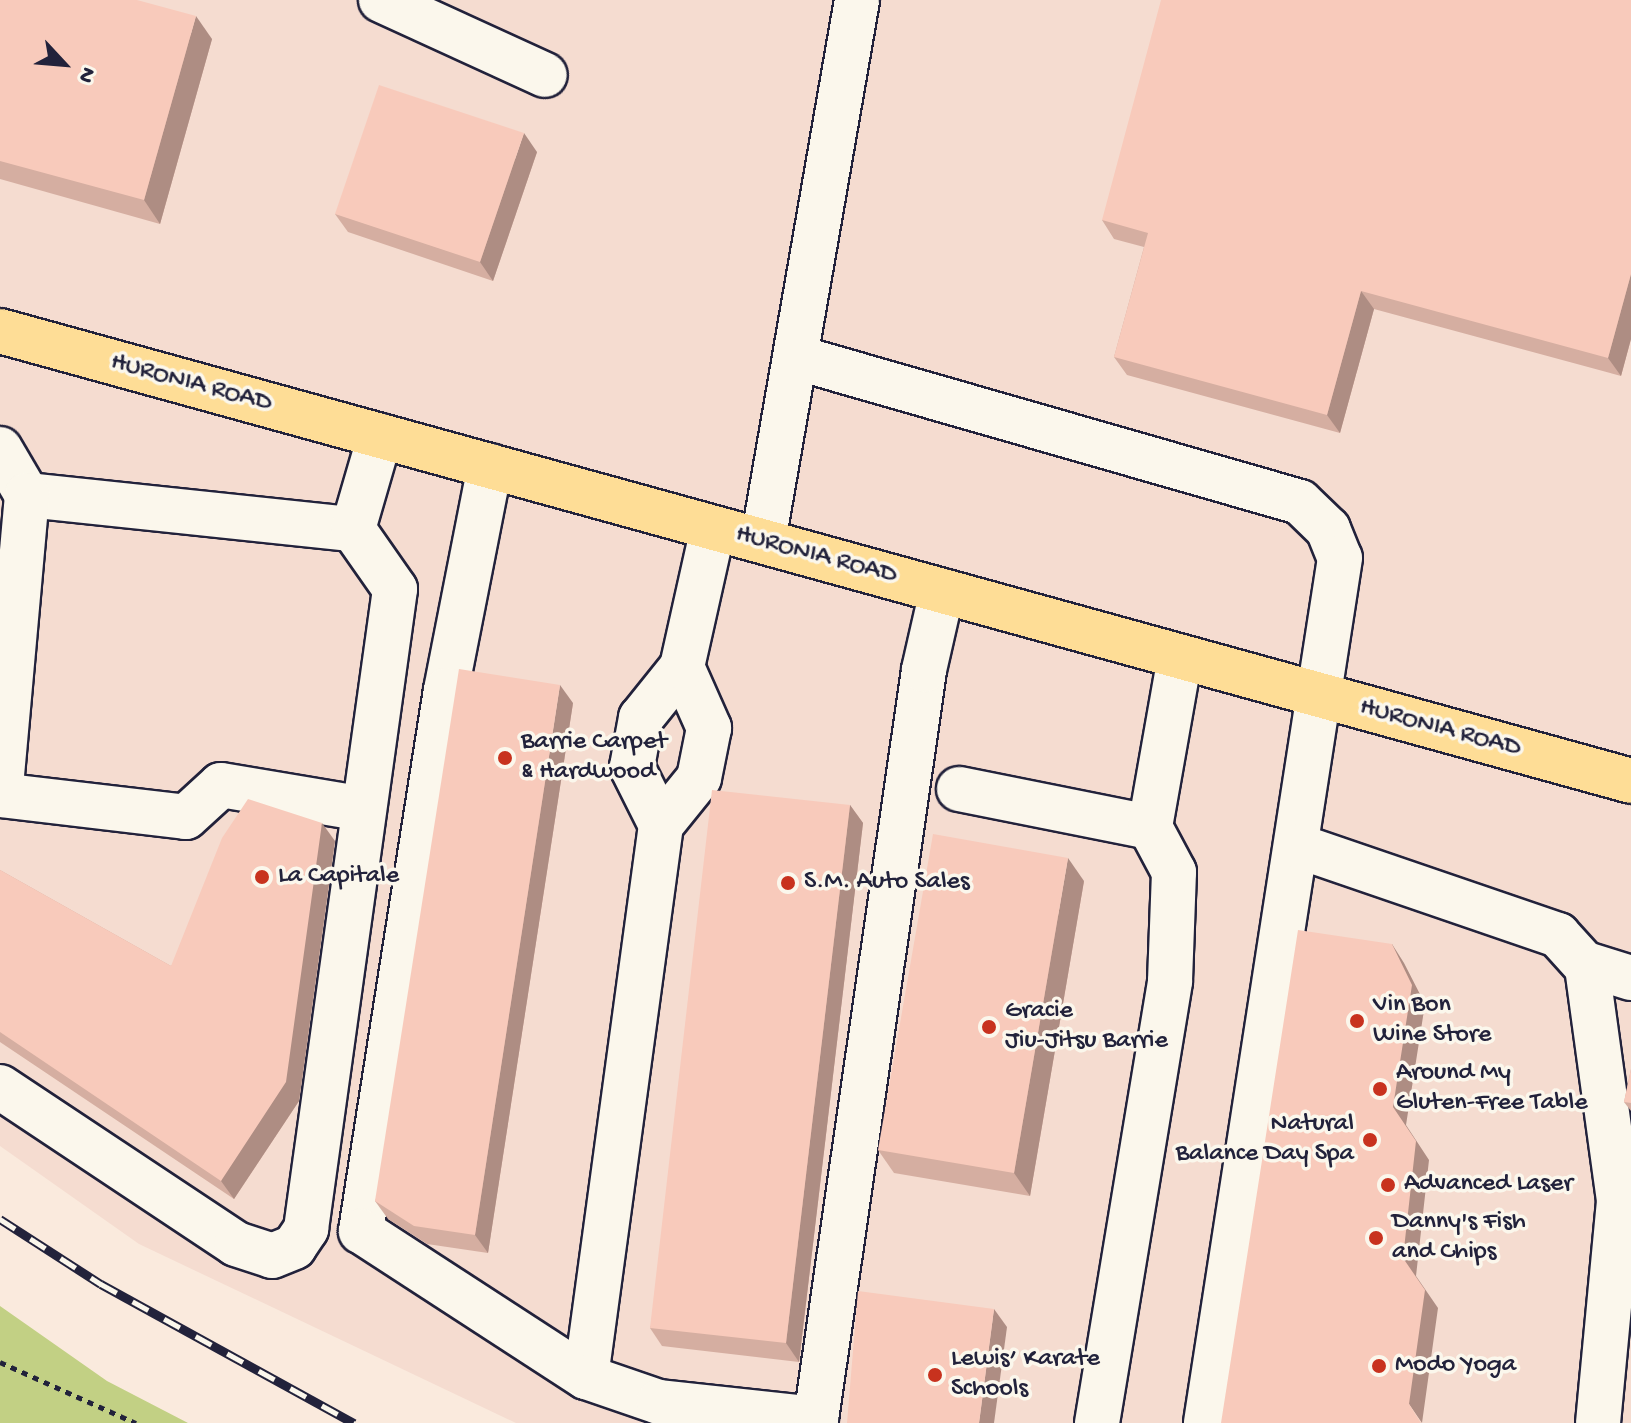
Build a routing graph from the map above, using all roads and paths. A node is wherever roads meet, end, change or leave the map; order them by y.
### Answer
1 (381, 0) edge
2 (857, 0) edge
3 (545, 75) dead end
4 (0, 331) edge
5 (795, 357) junction
6 (380, 436) junction
7 (0, 449) edge
8 (490, 466) junction
9 (27, 495) junction
10 (713, 528) junction
11 (353, 529) junction
12 (763, 541) junction
13 (942, 591) junction
14 (1180, 657) junction
15 (682, 667) junction
16 (1324, 697) junction
17 (1631, 781) edge
18 (959, 789) dead end
19 (364, 809) junction
20 (661, 825) junction
21 (1150, 827) junction
22 (1298, 846) junction
23 (1586, 964) junction
24 (1631, 978) edge
25 (0, 1087) edge
26 (0, 1362) edge
27 (586, 1377) junction
28 (136, 1423) edge
29 (1097, 1423) edge
30 (1206, 1423) edge
31 (1598, 1423) edge

1 - 3 lane
2 - 5 lane
4 - 6 main road, HURONIA ROAD
5 - 12 lane
5 - 16 lane
6 - 8 main road, HURONIA ROAD
6 - 11 lane
7 - 9 lane
8 - 10 main road, HURONIA ROAD
8 - 27 lane
9 - 11 lane
9 - 19 lane
10 - 12 main road, HURONIA ROAD
10 - 15 lane
11 - 19 lane
12 - 13 main road, HURONIA ROAD
13 - 14 main road, HURONIA ROAD
13 - 27 lane
14 - 16 main road, HURONIA ROAD
14 - 21 lane
15 - 20 lane
15 - 20 lane
16 - 17 main road, HURONIA ROAD
16 - 22 lane
18 - 21 lane
19 - 25 lane
20 - 27 lane
21 - 29 lane
22 - 23 lane
22 - 30 lane
23 - 24 lane
23 - 31 lane
26 - 28 path

